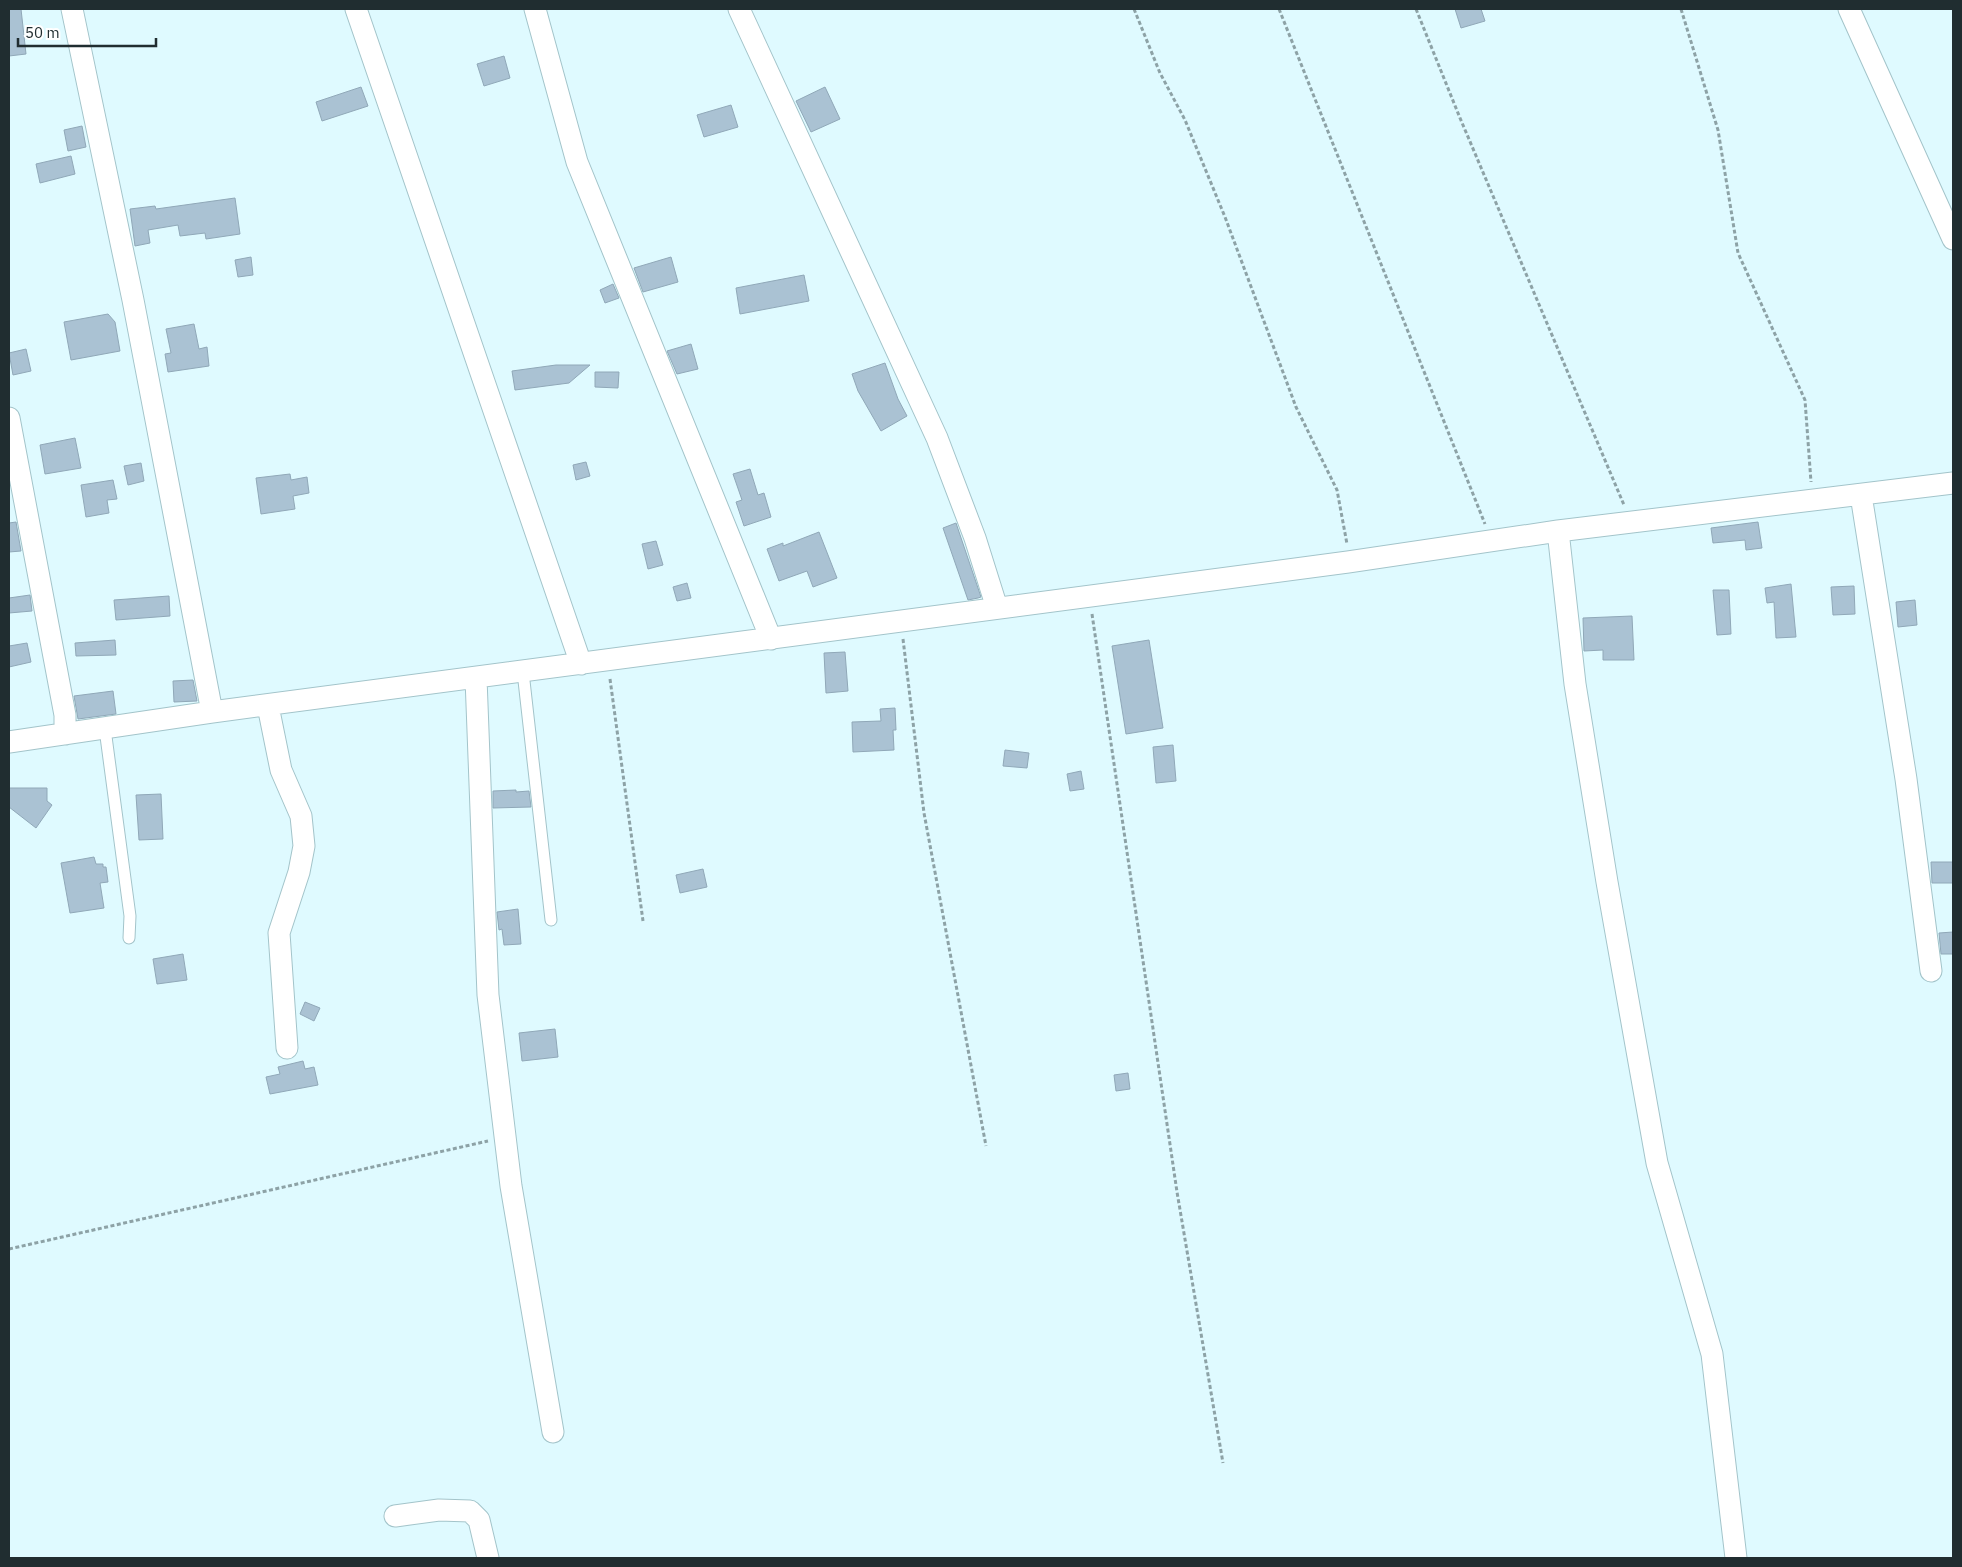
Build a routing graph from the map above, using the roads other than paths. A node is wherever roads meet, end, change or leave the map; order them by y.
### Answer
1 (72, 9) edge
2 (356, 9) edge
3 (535, 9) edge
4 (739, 9) edge
5 (1849, 9) edge
6 (1953, 239) edge
7 (9, 418) edge
8 (1953, 483) edge
9 (1861, 495) junction
10 (1558, 531) junction
11 (997, 608) junction
12 (771, 639) junction
13 (581, 664) junction
14 (523, 672) junction
15 (476, 678) junction
16 (268, 706) junction
17 (212, 712) junction
18 (105, 729) junction
19 (65, 734) junction
20 (9, 742) edge
21 (551, 920) dead end
22 (129, 938) dead end
23 (1931, 971) dead end
24 (287, 1048) dead end
25 (553, 1432) dead end
26 (396, 1516) dead end
27 (488, 1558) edge
28 (1736, 1558) edge

1 - 17 street
2 - 13 street
3 - 12 street
4 - 11 street
5 - 6 street
7 - 19 street
8 - 9 street
9 - 10 street
9 - 23 street
10 - 11 street
10 - 28 street
11 - 12 street
12 - 13 street
13 - 14 street
14 - 15 street
14 - 21 lane
15 - 16 street
15 - 25 street
16 - 17 street
16 - 24 street
17 - 18 street
18 - 19 street
18 - 22 lane
19 - 20 street
26 - 27 street

